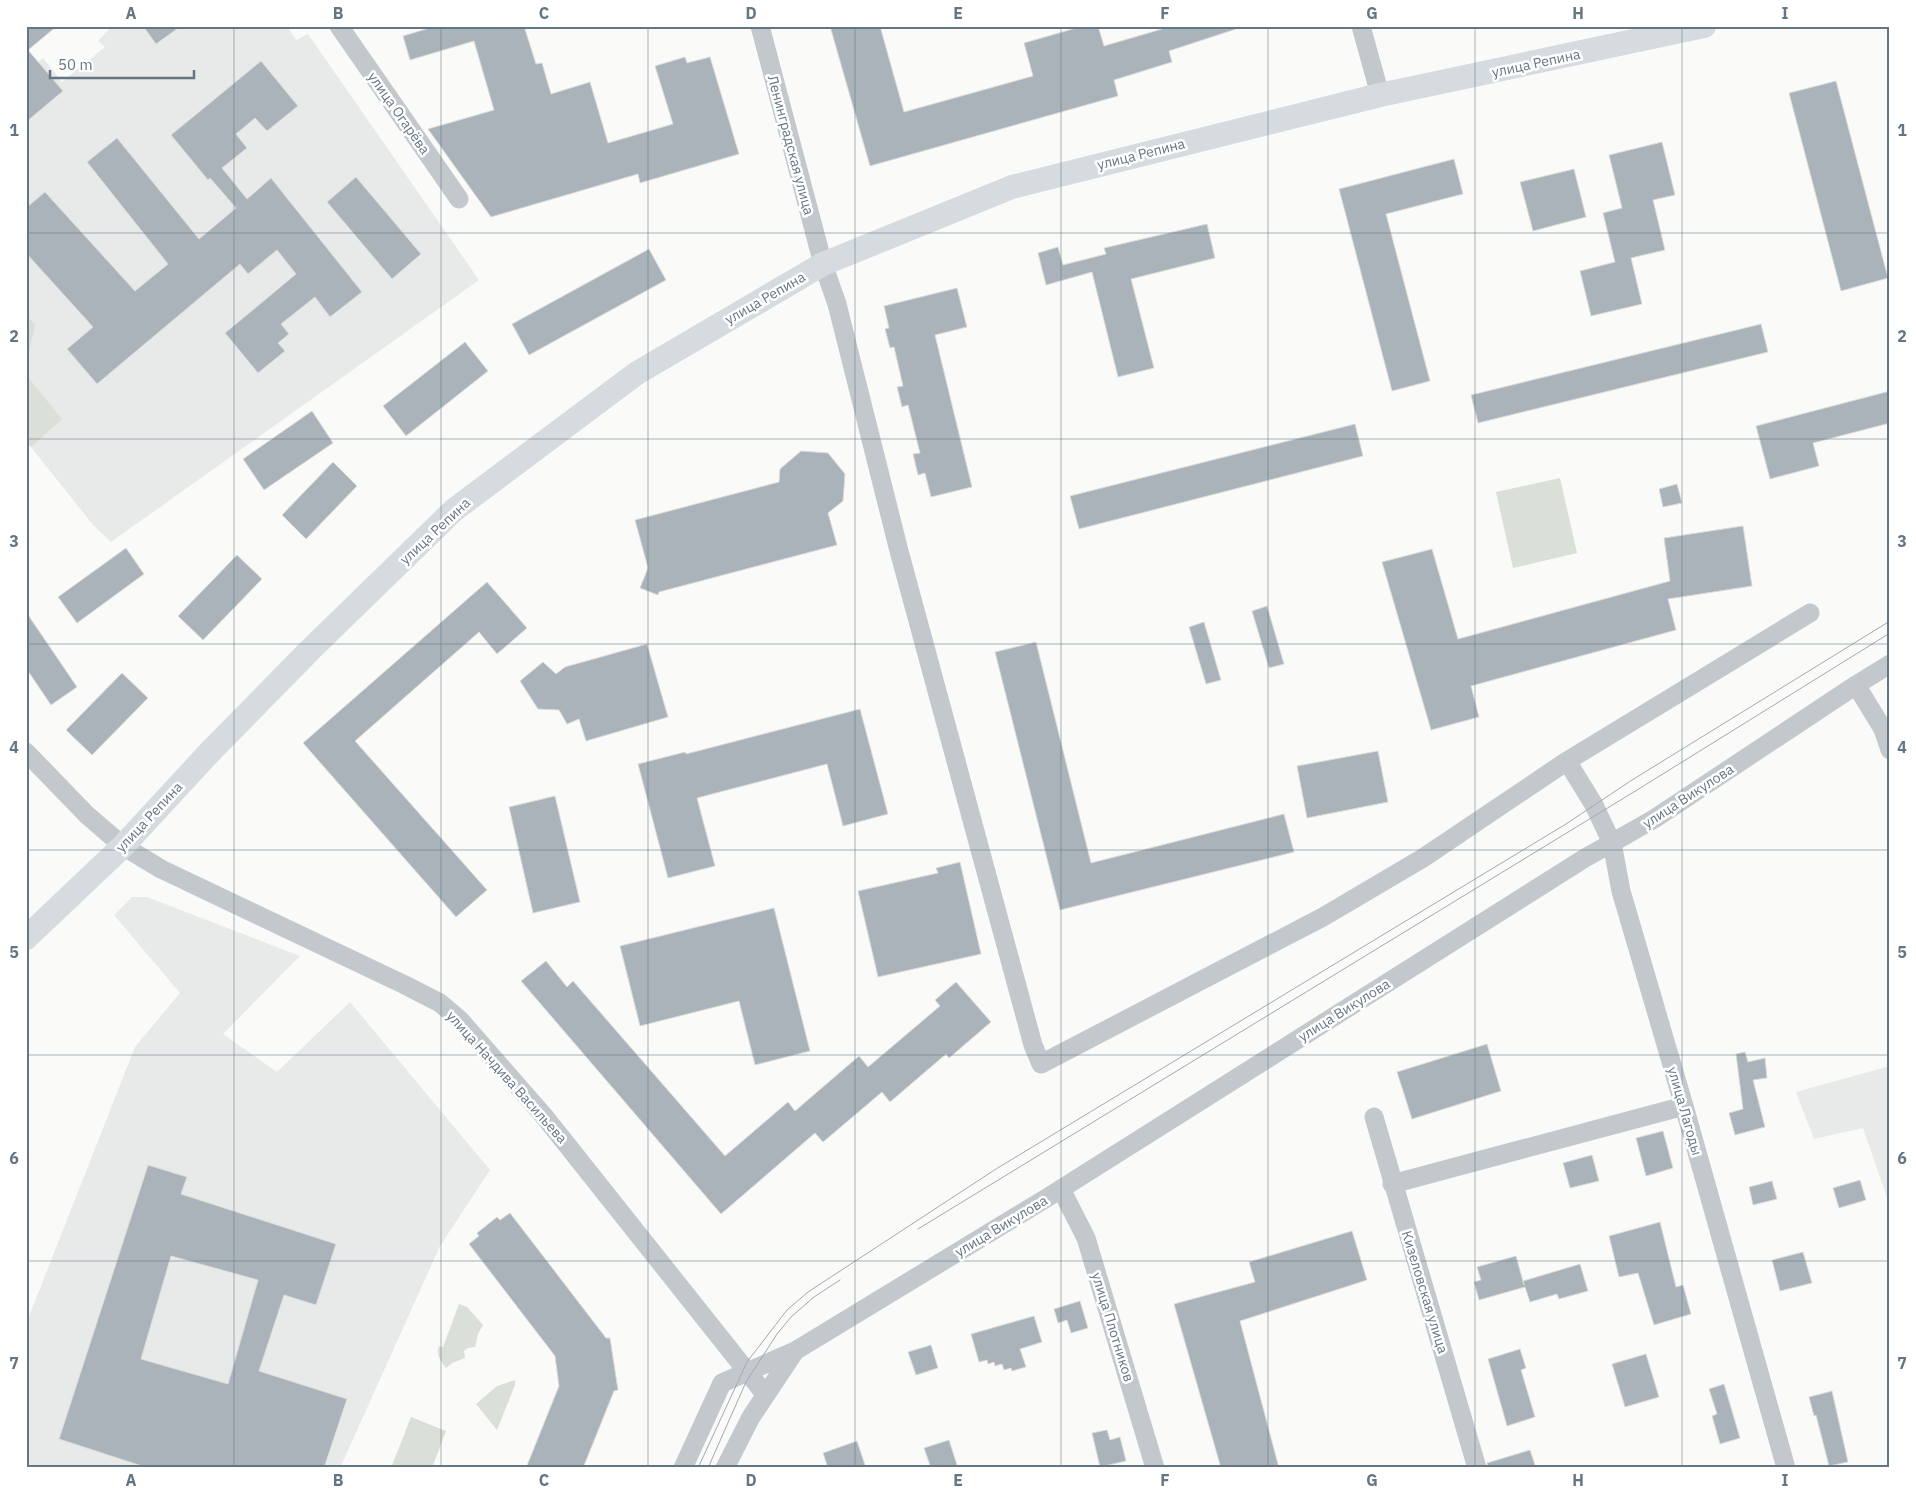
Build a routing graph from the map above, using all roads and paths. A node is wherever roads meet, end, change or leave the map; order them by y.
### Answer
1 (339, 26) edge
2 (760, 26) edge
3 (1361, 26) edge
4 (1704, 26) edge
5 (1380, 95) junction
6 (459, 200) dead end
7 (823, 264) junction
8 (1810, 613) dead end
9 (1890, 664) edge
10 (1856, 685) junction
11 (1890, 750) edge
12 (26, 752) edge
13 (1567, 761) junction
14 (1612, 844) junction
15 (123, 846) junction
16 (26, 938) edge
17 (1684, 1106) junction
18 (1374, 1116) dead end
19 (1392, 1184) junction
20 (1061, 1190) junction
21 (794, 1350) junction
22 (747, 1372) junction
23 (765, 1394) junction
24 (683, 1468) edge
25 (725, 1468) edge
26 (1155, 1468) edge
27 (1477, 1468) edge
28 (1786, 1468) edge

1 - 6 street, улица Огарёва
2 - 7 street, Ленинградская улица
3 - 5 street
4 - 5 main road, улица Репина
5 - 7 main road, улица Репина
7 - 13 street, Ленинградская улица
7 - 15 main road, улица Репина
8 - 13 street
9 - 10 street, улица Викулова
10 - 11 street
10 - 14 street, улица Викулова
12 - 15 street, улица Начдива Васильева
13 - 14 street, улица Лагоды
14 - 17 street, улица Лагоды
14 - 20 street, улица Викулова
15 - 16 main road, улица Репина
15 - 22 street, улица Начдива Васильева
17 - 19 street
17 - 28 street, улица Лагоды
18 - 19 street, Кизеловская улица
19 - 27 street, Кизеловская улица
20 - 21 street, улица Викулова
20 - 26 street, улица Плотников
21 - 22 street, улица Викулова
21 - 23 street, улица Викулова
22 - 23 street, улица Начдива Васильева
22 - 24 street, улица Викулова
23 - 25 street, улица Викулова

